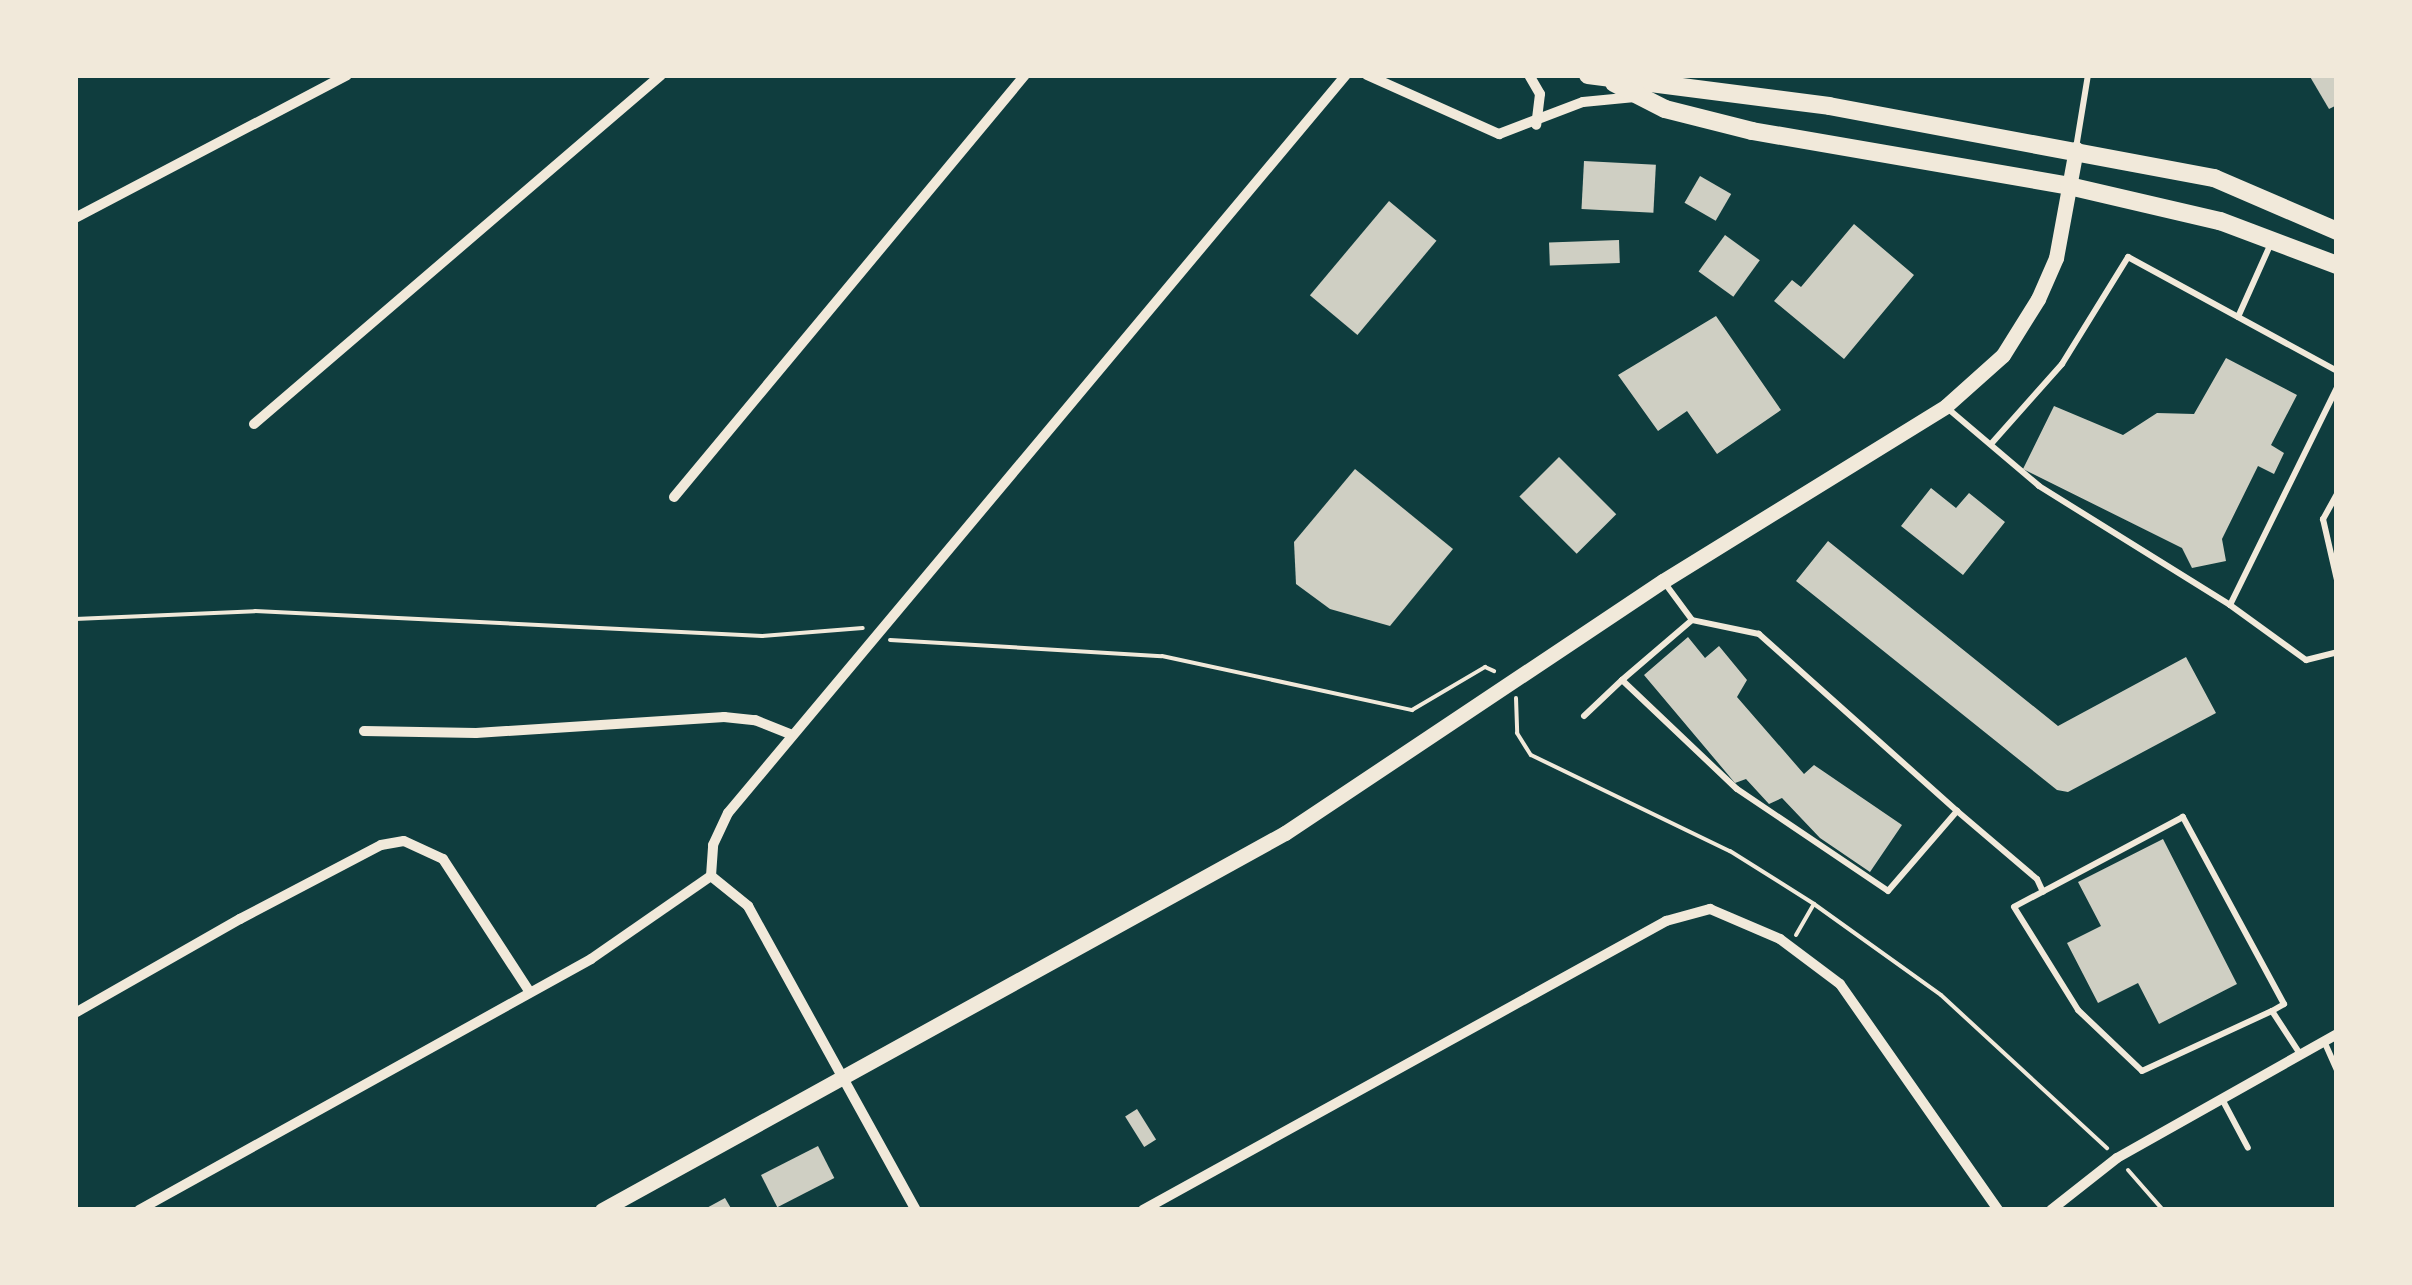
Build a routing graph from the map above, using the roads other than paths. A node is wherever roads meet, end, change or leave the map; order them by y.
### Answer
1 (347, 75) edge
2 (661, 75) edge
3 (1025, 75) edge
4 (1346, 75) edge
5 (1368, 75) edge
6 (1530, 75) edge
7 (1588, 75) edge
8 (2088, 75) edge
9 (1609, 80) junction
10 (1639, 97) junction
11 (1536, 125) junction
12 (2076, 150) junction
13 (2069, 186) junction
14 (75, 218) edge
15 (2337, 231) edge
16 (2273, 239) junction
17 (2337, 265) edge
18 (2238, 317) junction
19 (2337, 371) edge
20 (2337, 388) edge
21 (1946, 406) junction
22 (254, 424) dead end
23 (1991, 444) junction
24 (2337, 494) edge
25 (674, 496) dead end
26 (2337, 580) edge
27 (1663, 581) junction
28 (2230, 605) junction
29 (1692, 620) junction
30 (2337, 652) edge
31 (1622, 680) junction
32 (1584, 716) dead end
33 (364, 730) dead end
34 (792, 735) junction
35 (1957, 811) junction
36 (711, 876) junction
37 (2043, 892) junction
38 (529, 991) junction
39 (2272, 1011) junction
40 (75, 1013) edge
41 (2337, 1034) edge
42 (2324, 1041) junction
43 (2300, 1054) junction
44 (2337, 1070) edge
45 (842, 1079) junction
46 (2222, 1099) junction
47 (2248, 1148) dead end
48 (139, 1210) edge
49 (602, 1210) edge
50 (916, 1210) edge
51 (1143, 1210) edge
52 (1998, 1210) edge
53 (2051, 1210) edge

1 - 14 street
2 - 22 street
3 - 25 street
4 - 34 street
5 - 11 street
6 - 11 street
7 - 9 main road
8 - 12 lane
9 - 10 main road
9 - 12 main road
10 - 11 street
10 - 13 main road
12 - 13 street
12 - 15 main road
13 - 16 main road
13 - 21 street
16 - 17 main road
16 - 18 lane
18 - 19 lane
18 - 23 lane
20 - 28 lane
21 - 23 lane
21 - 27 street
23 - 28 lane
24 - 26 lane
27 - 29 lane
27 - 45 street
28 - 30 lane
29 - 31 lane
29 - 35 lane
31 - 32 lane
31 - 35 lane
33 - 34 street
34 - 36 street
35 - 37 lane
36 - 38 street
36 - 45 street
37 - 39 lane
37 - 39 lane
38 - 40 street
38 - 48 street
39 - 43 lane
41 - 42 street
42 - 43 street
42 - 44 lane
43 - 46 street
45 - 49 street
45 - 50 street
46 - 47 lane
46 - 53 street
51 - 52 street

